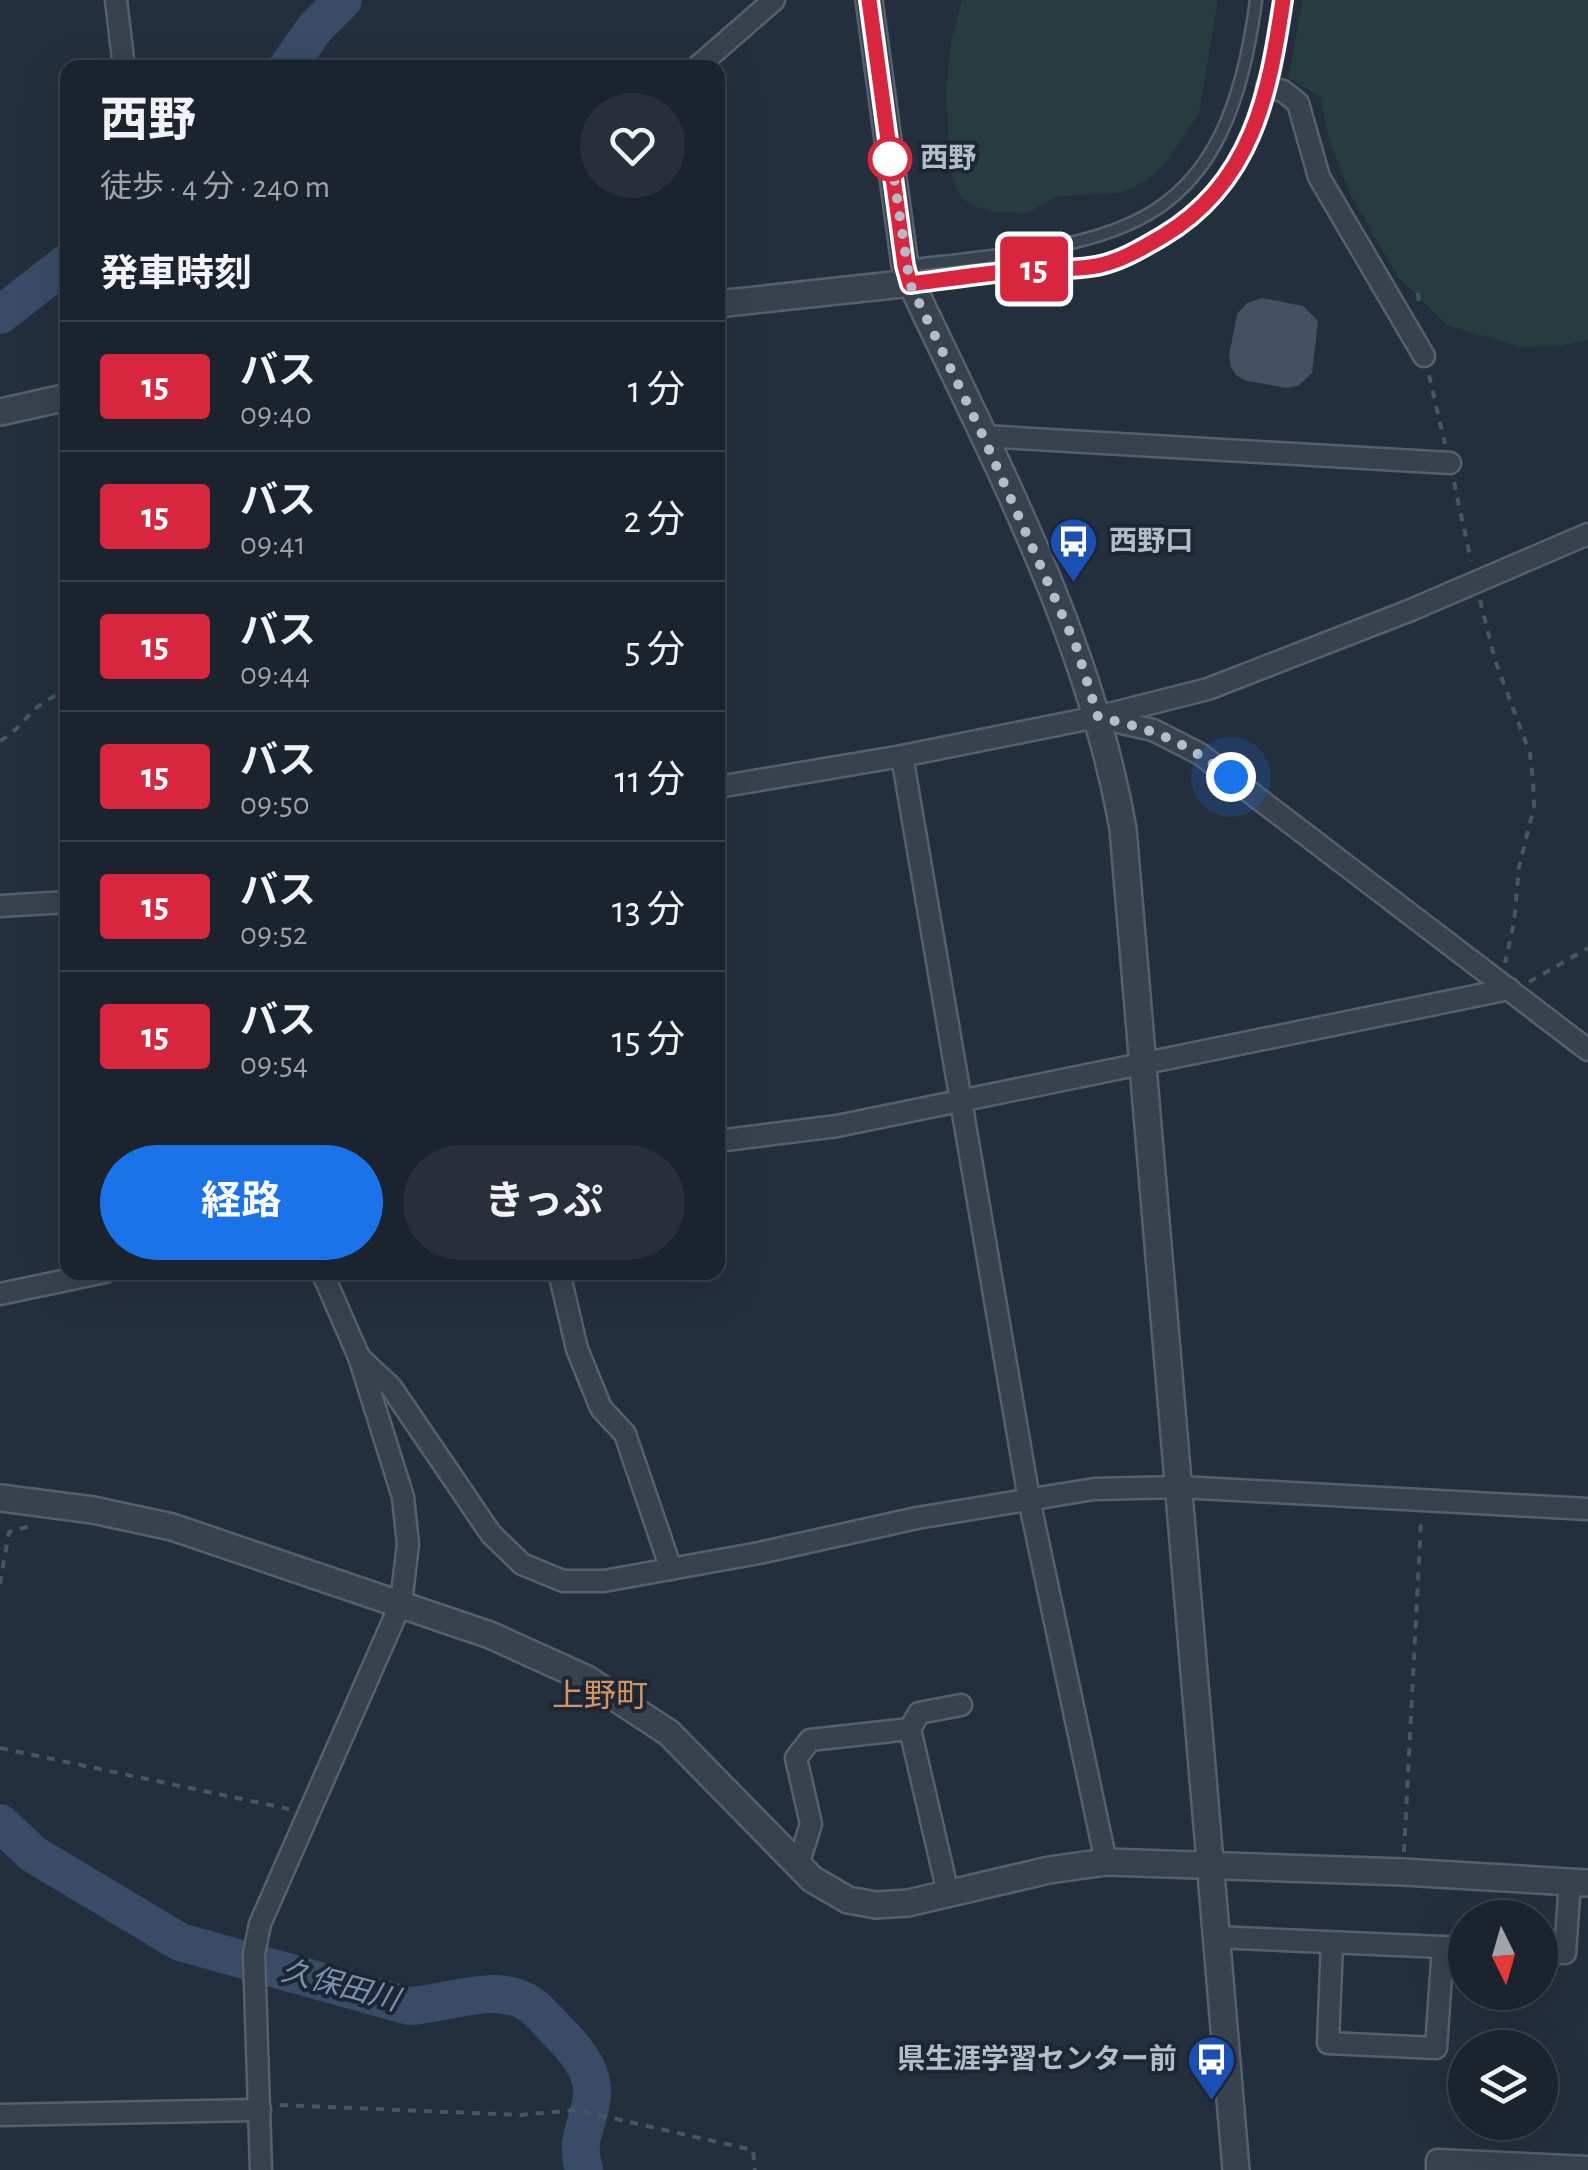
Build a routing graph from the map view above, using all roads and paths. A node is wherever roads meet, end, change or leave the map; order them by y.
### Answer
1 (116, 0) edge
2 (774, 0) edge
3 (869, 0) edge
4 (1256, 0) edge
5 (1283, 0) edge
6 (123, 60) edge
7 (705, 60) edge
8 (1268, 87) junction
9 (908, 275) junction
10 (1418, 293) dead end
11 (725, 303) edge
12 (1419, 308) dead end
13 (1424, 356) joint
14 (60, 398) edge
15 (0, 412) edge
16 (983, 436) junction
17 (1450, 462) junction
18 (1588, 534) edge
19 (1476, 581) junction
20 (60, 695) edge
21 (1098, 717) junction
22 (0, 741) edge
23 (902, 756) junction
24 (725, 786) edge
25 (60, 902) edge
26 (0, 906) edge
27 (1588, 948) edge
28 (1507, 988) junction
29 (1588, 1050) edge
30 (1144, 1064) junction
31 (959, 1099) junction
32 (725, 1140) edge
33 (67, 1280) edge
34 (325, 1280) edge
35 (561, 1280) edge
36 (0, 1294) edge
37 (359, 1357) junction
38 (1180, 1487) junction
39 (0, 1498) edge
40 (1029, 1499) junction
41 (1422, 1500) junction
42 (49, 1503) junction
43 (1588, 1508) edge
44 (672, 1569) junction
45 (0, 1584) edge
46 (401, 1603) junction
47 (960, 1705) dead end
48 (910, 1728) junction
49 (0, 1748) edge
50 (309, 1814) junction
51 (1106, 1862) junction
52 (1208, 1864) junction
53 (798, 1865) junction
54 (1403, 1872) junction
55 (1579, 1882) edge
56 (948, 1894) junction
57 (1215, 1937) junction
58 (1332, 1943) junction
59 (1442, 1947) junction
60 (1448, 1947) edge
61 (1558, 1953) edge
62 (260, 2107) junction
63 (0, 2115) edge
64 (1588, 2166) edge
65 (261, 2170) edge
66 (756, 2170) edge
67 (1236, 2170) edge
68 (1437, 2170) edge

1 - 6 street
2 - 7 street
3 - 9 street
4 - 9 lane
5 - 8 lane
8 - 9 lane
8 - 13 street
9 - 11 street
9 - 16 street
10 - 12 path
13 - 17 path
14 - 15 street
16 - 17 street
16 - 21 street
17 - 19 path
18 - 19 street
19 - 21 street
19 - 28 path
20 - 22 path
21 - 23 street
21 - 28 street
21 - 30 street
23 - 24 street
23 - 31 street
25 - 26 street
27 - 28 path
28 - 29 street
28 - 30 street
30 - 31 street
30 - 38 street
31 - 32 street
31 - 40 street
33 - 36 street
34 - 37 street
35 - 44 street
37 - 44 street
37 - 46 street
38 - 40 street
38 - 41 street
38 - 52 street
39 - 42 street
40 - 44 street
40 - 51 street
41 - 43 street
41 - 54 path
42 - 45 path
42 - 46 street
46 - 50 street
46 - 53 street
47 - 48 street
48 - 53 street
48 - 56 street
49 - 50 path
50 - 62 street
51 - 52 street
51 - 56 street
52 - 54 street
52 - 57 street
53 - 56 street
54 - 55 street
55 - 61 street
57 - 58 street
57 - 67 street
58 - 59 street
58 - 59 street
59 - 60 street
62 - 63 street
62 - 65 street
62 - 66 path
64 - 68 street

